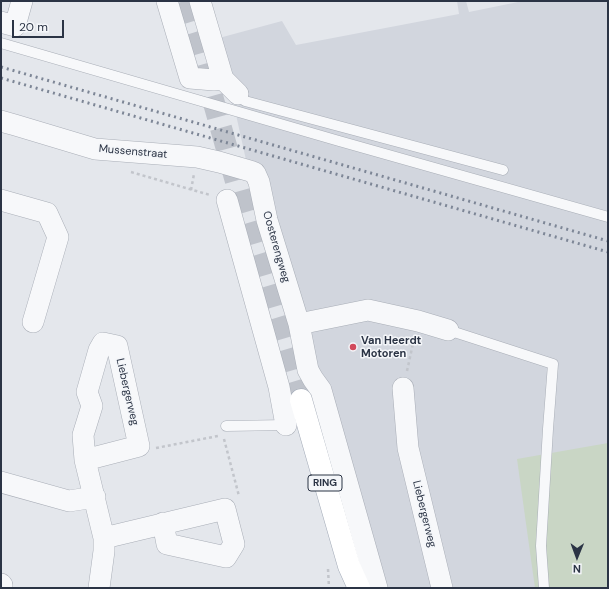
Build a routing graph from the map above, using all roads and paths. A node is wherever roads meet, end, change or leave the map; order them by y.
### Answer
1 (22, 1) edge
2 (168, 1) edge
3 (200, 1) edge
4 (1, 22) edge
5 (1, 43) edge
6 (223, 79) junction
7 (238, 94) joint
8 (1, 121) edge
9 (195, 166) junction
10 (503, 170) dead end
11 (191, 190) dead end
12 (1, 200) edge
13 (227, 200) dead end
14 (608, 217) edge
15 (418, 321) junction
16 (33, 322) dead end
17 (299, 324) junction
18 (448, 330) joint
19 (313, 379) junction
20 (279, 387) junction
21 (403, 388) joint
22 (301, 400) tunnel mouth
23 (286, 424) joint
24 (226, 426) dead end
25 (140, 446) junction
26 (85, 460) junction
27 (1, 482) edge
28 (95, 497) junction
29 (225, 509) junction
30 (163, 523) junction
31 (104, 538) junction
32 (349, 566) junction
33 (1, 584) edge
34 (2, 588) edge
35 (98, 588) edge
36 (348, 588) edge
37 (359, 588) edge
38 (377, 588) edge
39 (442, 588) edge
40 (544, 588) edge

1 - 4 street
2 - 6 street
3 - 6 street
5 - 14 lane
6 - 7 street
7 - 10 lane
8 - 9 street, Mussenstraat
9 - 11 path
9 - 17 street, Oosterengweg
12 - 16 street
13 - 20 street
15 - 17 street
15 - 18 street
15 - 21 path
17 - 19 street, Oosterengweg
18 - 40 lane
19 - 20 street
19 - 38 street, Oosterengweg
20 - 23 street
21 - 39 street, Liebergerweg
22 - 32 main road, RING
23 - 24 lane
25 - 26 street
25 - 26 street, Liebergerweg
25 - 29 path
26 - 28 street, Liebergerweg
27 - 28 street
28 - 31 street, Liebergerweg
29 - 30 street
29 - 30 street
30 - 31 street
31 - 35 street, Liebergerweg
32 - 36 main road, RING
32 - 37 main road, RING
33 - 34 street

